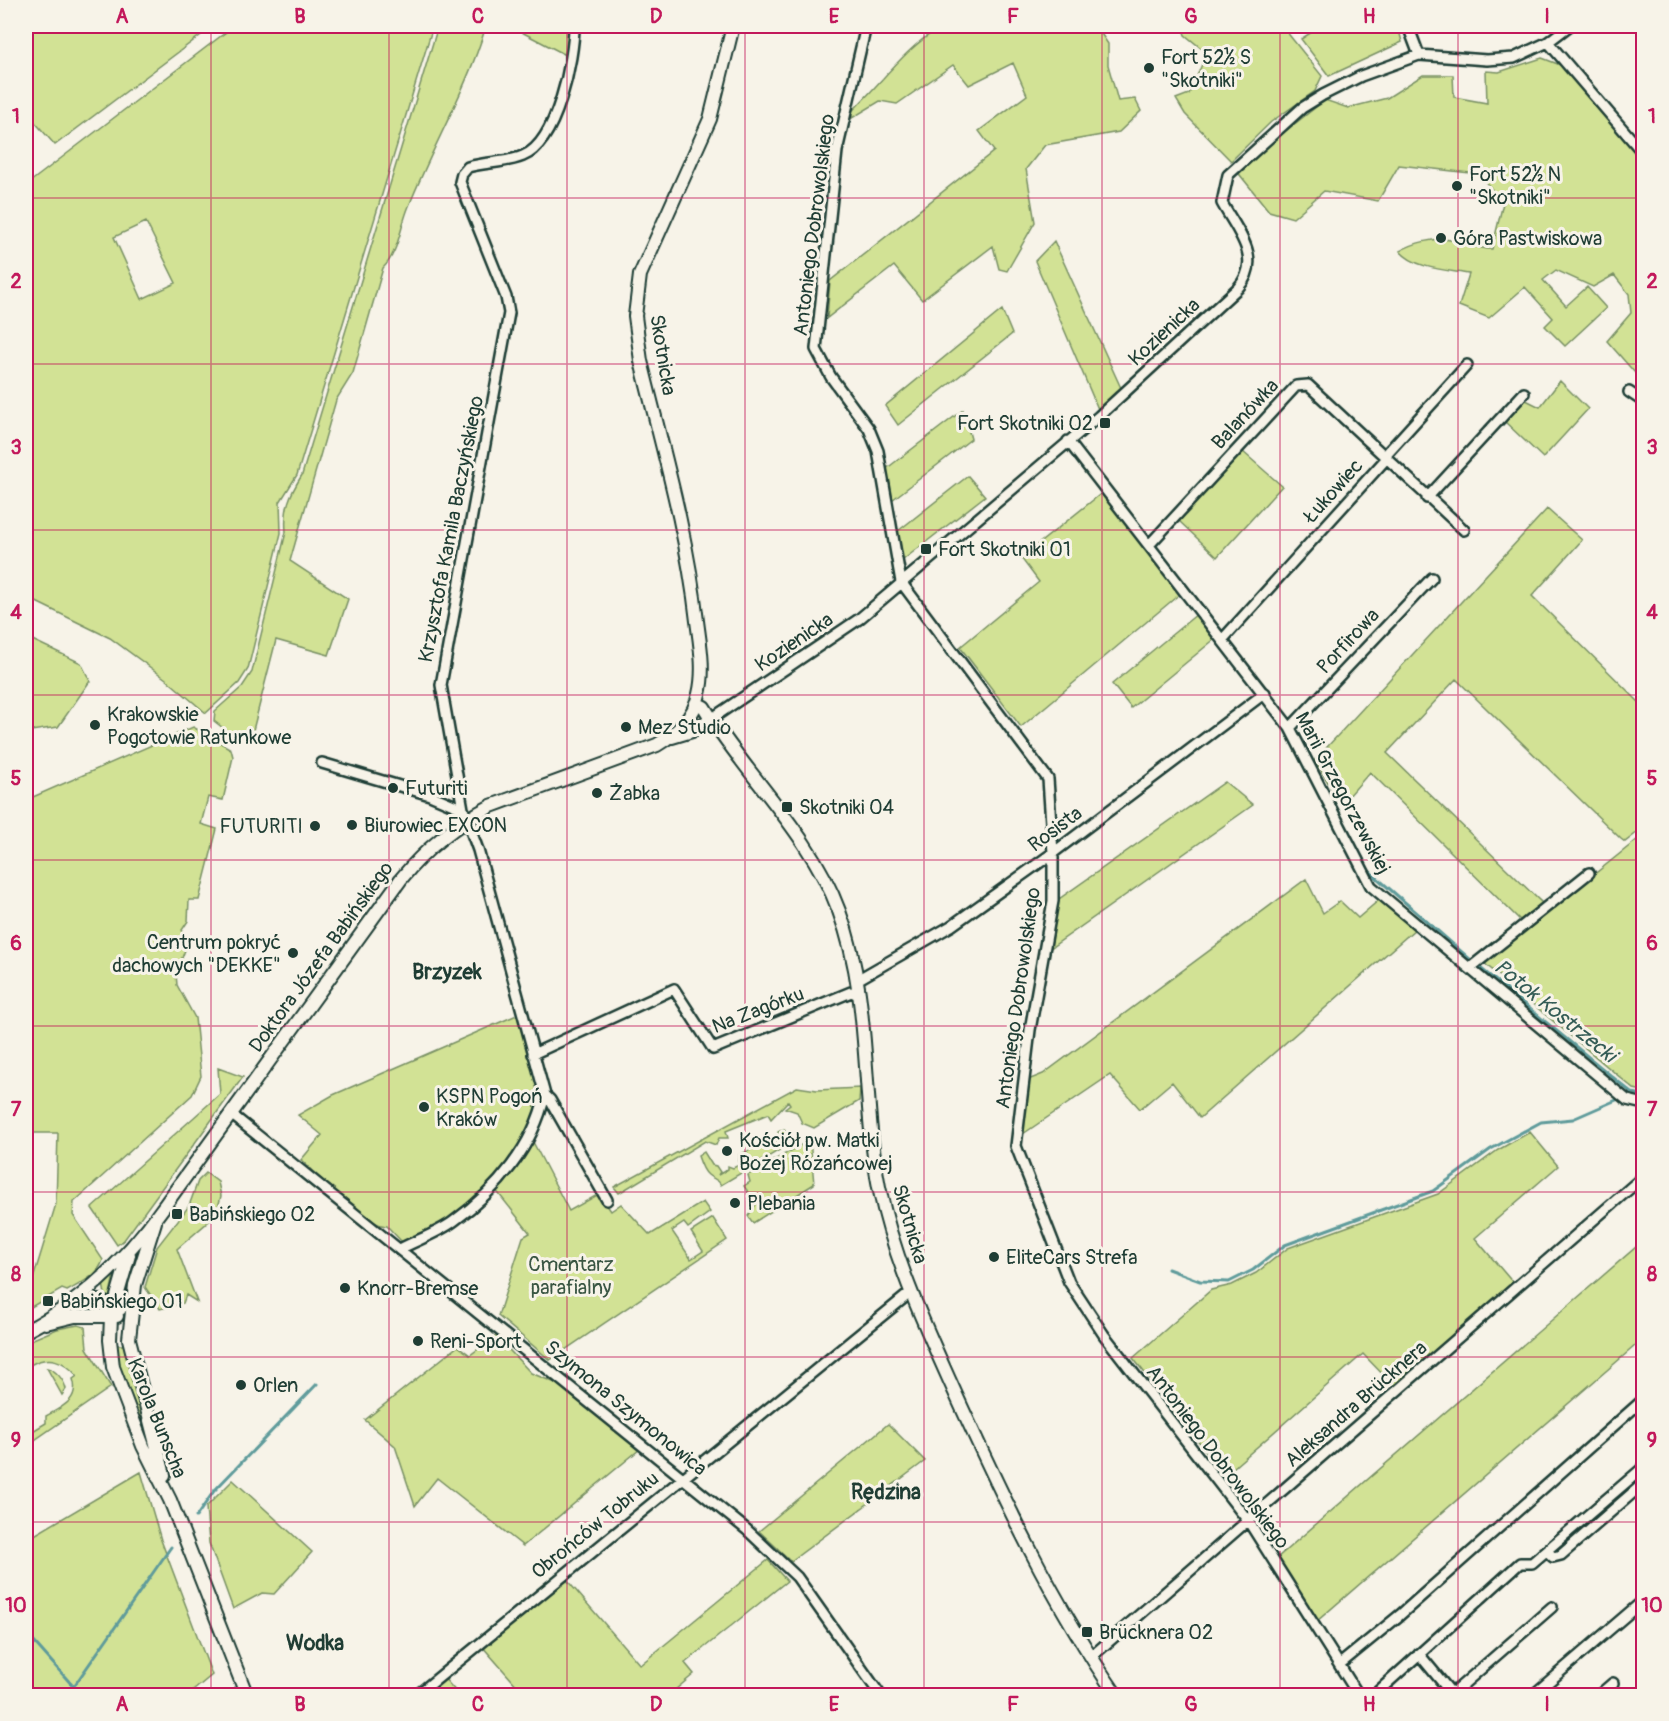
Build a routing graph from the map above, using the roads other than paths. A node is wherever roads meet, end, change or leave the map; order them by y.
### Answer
1 (574, 26) edge
2 (733, 26) edge
3 (866, 26) edge
4 (1408, 26) edge
5 (1569, 26) edge
6 (1548, 42) junction
7 (1419, 55) junction
8 (1644, 154) edge
9 (1467, 365) dead end
10 (1629, 392) dead end
11 (1524, 393) dead end
12 (1644, 402) edge
13 (1068, 441) junction
14 (1386, 459) junction
15 (1427, 498) junction
16 (1464, 530) dead end
17 (1150, 544) junction
18 (1432, 578) dead end
19 (901, 582) junction
20 (1223, 639) junction
21 (1264, 693) junction
22 (694, 707) junction
23 (709, 721) junction
24 (1290, 728) junction
25 (667, 738) junction
26 (322, 763) dead end
27 (465, 814) junction
28 (1053, 853) junction
29 (1588, 873) dead end
30 (1470, 968) junction
31 (857, 980) junction
32 (859, 995) junction
33 (533, 1054) junction
34 (545, 1095) junction
35 (1644, 1104) edge
36 (231, 1114) junction
37 (1644, 1176) edge
38 (607, 1200) dead end
39 (156, 1218) junction
40 (133, 1246) junction
41 (400, 1250) junction
42 (910, 1293) junction
43 (72, 1303) junction
44 (112, 1312) junction
45 (130, 1312) junction
46 (31, 1329) edge
47 (1644, 1399) edge
48 (1644, 1467) edge
49 (683, 1476) junction
50 (1644, 1483) edge
51 (170, 1500) junction
52 (1248, 1522) junction
53 (1547, 1551) junction
54 (1644, 1600) edge
55 (1552, 1607) dead end
56 (1419, 1654) junction
57 (1091, 1657) junction
58 (1340, 1664) junction
59 (1613, 1683) dead end
60 (246, 1695) edge
61 (416, 1695) edge
62 (881, 1695) edge
63 (1117, 1695) edge
64 (1359, 1695) edge
65 (1373, 1695) edge
66 (1453, 1695) edge
67 (1532, 1695) edge
68 (1598, 1695) edge

1 - 27 street, Krzysztofa Kamila Baczyńskiego
2 - 22 main road, Skotnicka
3 - 19 street, Antoniego Dobrowolskiego
4 - 7 street
5 - 6 street, Kozienicka
6 - 7 street, Kozienicka
6 - 8 street
7 - 13 street, Kozienicka
9 - 14 street, Łukowiec
10 - 12 street
11 - 15 street
13 - 17 street, Marii Grzegorzewskiej
13 - 19 street, Kozienicka
14 - 15 street, Balanówka
14 - 17 street, Balanówka
14 - 20 street, Łukowiec
15 - 16 street, Balanówka
17 - 20 street, Marii Grzegorzewskiej
18 - 24 street, Porfirowa
19 - 23 street, Kozienicka
19 - 28 street, Antoniego Dobrowolskiego
20 - 21 street, Marii Grzegorzewskiej
21 - 24 street, Marii Grzegorzewskiej
21 - 28 street, Rosista
22 - 23 main road, Skotnicka
22 - 25 main road
23 - 25 main road
23 - 31 main road, Skotnicka
24 - 30 street, Marii Grzegorzewskiej
25 - 27 main road, Doktora Józefa Babińskiego
26 - 27 street
27 - 33 street, Krzysztofa Kamila Baczyńskiego
27 - 36 main road, Doktora Józefa Babińskiego
28 - 31 street, Rosista
28 - 52 street, Antoniego Dobrowolskiego
29 - 30 street
30 - 35 street, Marii Grzegorzewskiej
31 - 32 main road, Skotnicka
32 - 33 street, Na Zagórku
32 - 42 main road, Skotnicka
33 - 34 street, Krzysztofa Kamila Baczyńskiego
34 - 38 street, Krzysztofa Kamila Baczyńskiego
34 - 41 street
36 - 39 main road, Doktora Józefa Babińskiego
36 - 41 street, Szymona Szymonowica
37 - 52 street, Aleksandra Brücknera
39 - 40 main road, Doktora Józefa Babińskiego
39 - 45 main road, Doktora Józefa Babińskiego
40 - 43 main road, Doktora Józefa Babińskiego
40 - 44 main road, Karola Bunscha
41 - 49 street, Szymona Szymonowica
42 - 49 street, Obrońców Tobruku
42 - 57 main road, Skotnicka
43 - 44 main road, Doktora Józefa Babińskiego
43 - 46 main road, Doktora Józefa Babińskiego
44 - 45 main road, Doktora Józefa Babińskiego
44 - 46 main road, Doktora Józefa Babińskiego
44 - 51 main road, Karola Bunscha
45 - 51 main road, Karola Bunscha
47 - 58 street
48 - 53 street
49 - 61 street, Obrońców Tobruku
49 - 62 street, Szymona Szymonowica
50 - 53 street
51 - 60 main road, Karola Bunscha
52 - 57 street, Aleksandra Brücknera
52 - 58 street, Antoniego Dobrowolskiego
53 - 56 street
54 - 67 street
55 - 66 street
56 - 65 street
56 - 66 street
57 - 63 main road, Skotnicka
58 - 64 street, Antoniego Dobrowolskiego
59 - 68 street

